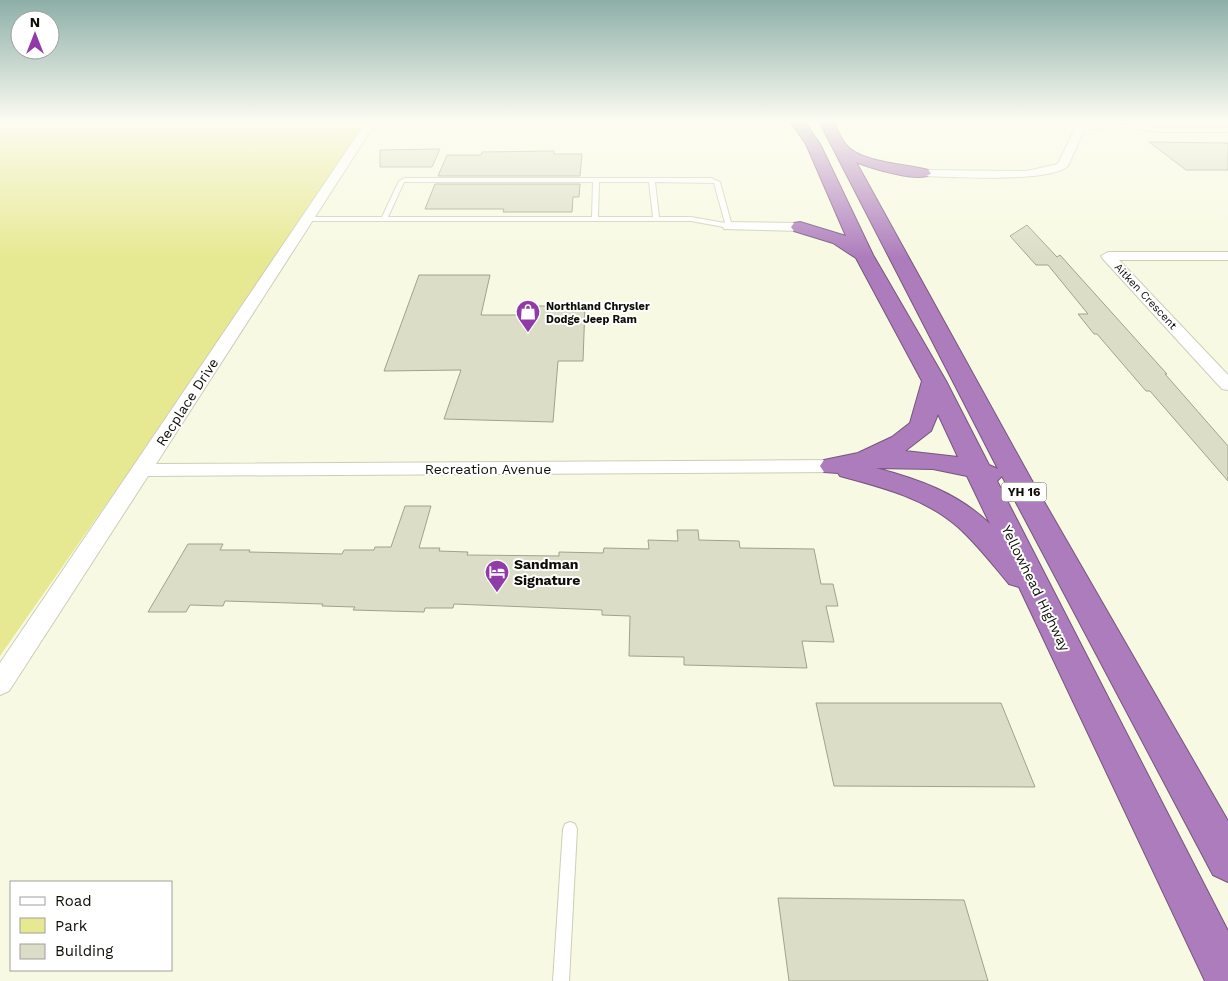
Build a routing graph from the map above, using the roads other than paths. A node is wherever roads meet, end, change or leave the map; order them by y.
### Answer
1 (341, 167) edge
2 (824, 167) edge
3 (857, 167) edge
4 (879, 167) edge
5 (1059, 167) edge
6 (923, 172) junction
7 (596, 180) junction
8 (652, 180) junction
9 (877, 189) junction
10 (839, 199) junction
11 (307, 219) junction
12 (384, 219) junction
13 (595, 219) junction
14 (656, 219) junction
15 (729, 226) junction
16 (800, 227) junction
17 (864, 255) junction
18 (1228, 256) edge
19 (934, 381) junction
20 (1227, 382) edge
21 (844, 463) junction
22 (142, 470) junction
23 (978, 470) junction
24 (1059, 555) junction
25 (1042, 601) junction
26 (0, 684) edge
27 (570, 829) dead end
28 (1228, 861) edge
29 (1228, 979) edge
30 (561, 981) edge

1 - 11 street, Recplace Drive
2 - 10 highway, Yellowhead Highway / YH 16
3 - 9 highway, YH 16
4 - 6 highway
5 - 6 street
6 - 9 highway
7 - 8 lane
7 - 12 lane
7 - 13 lane
8 - 14 lane
8 - 15 lane
9 - 24 highway, YH 16
10 - 16 highway
10 - 17 highway, Yellowhead Highway / YH 16
11 - 12 lane
11 - 22 street, Recplace Drive
12 - 13 lane
13 - 14 lane
14 - 15 lane
15 - 16 street
16 - 17 highway
17 - 19 highway, Yellowhead Highway / YH 16
18 - 20 street, Aitken Crescent
19 - 21 highway
19 - 23 highway, Yellowhead Highway / YH 16
21 - 22 street, Recreation Avenue
21 - 23 highway
21 - 25 highway
22 - 26 street, Recplace Drive
23 - 24 highway
23 - 25 highway, Yellowhead Highway / YH 16
24 - 28 highway, YH 16
25 - 29 highway, Yellowhead Highway / YH 16
27 - 30 lane

